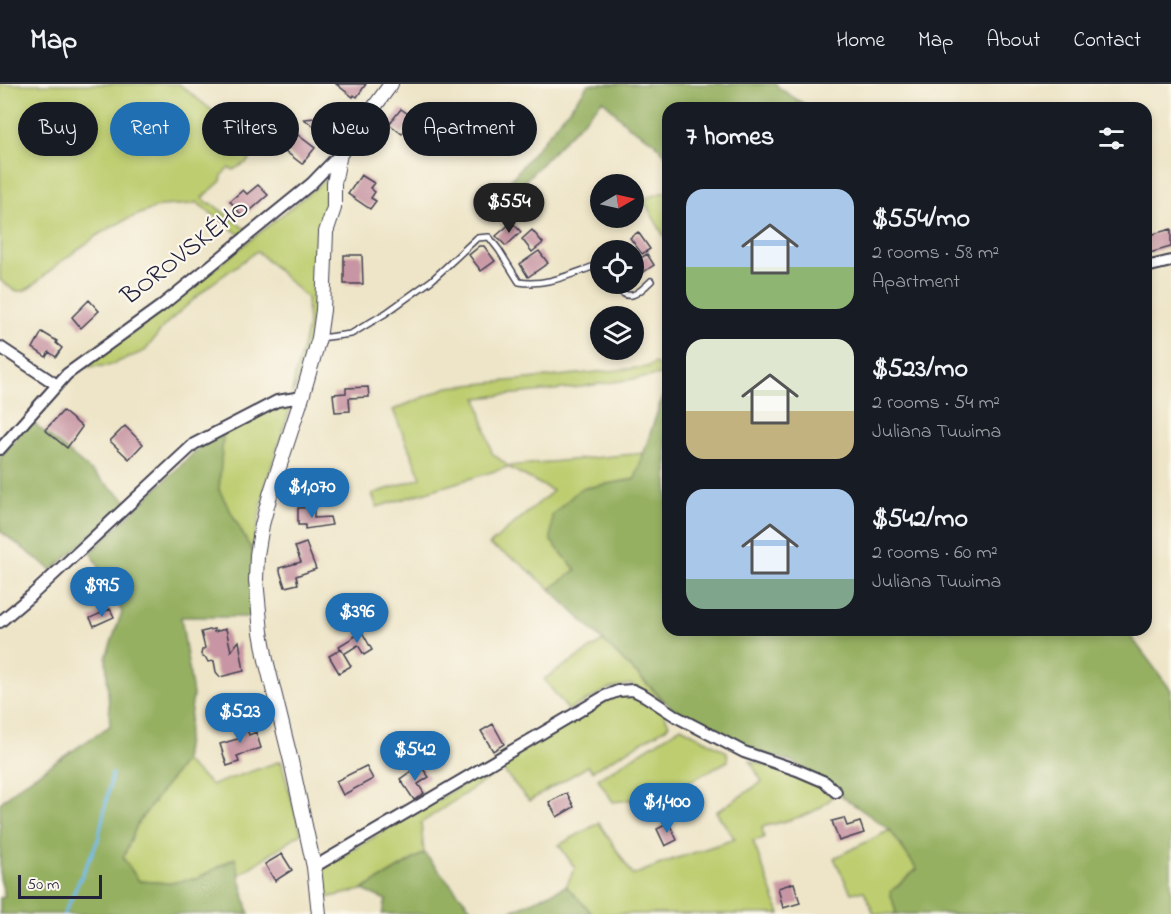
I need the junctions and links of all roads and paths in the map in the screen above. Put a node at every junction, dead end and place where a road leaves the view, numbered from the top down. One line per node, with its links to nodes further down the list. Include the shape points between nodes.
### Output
1 (391, 84): 2 (street, BOROVSKÉHO)
2 (378, 102)
3 (338, 156): 5 (street, BOROVSKÉHO)
4 (340, 156): 6 (street)
5 (319, 176): 6 (street); 14 (street, BOROVSKÉHO, via 161,306)
6 (334, 183): 12 (street, via 334,208 326,232)
7 (1171, 261): 8 (street)
8 (1152, 266)
9 (590, 268): 12 (lane, via 552,280 519,282 489,237 477,238 432,280 386,313 351,334)
10 (651, 281): 11 (lane)
11 (644, 288)
12 (319, 338): 15 (street)
13 (0, 346): 14 (street)
14 (57, 385): 16 (street, BOROVSKÉHO)
15 (302, 397): 17 (street, via 277,401 194,444); 19 (street, via 267,505 256,580 266,660)
16 (0, 449)
17 (0, 622)
18 (836, 792): 19 (street, via 825,782 744,752 633,690 618,691)
19 (314, 867): 20 (street)
20 (319, 914)

